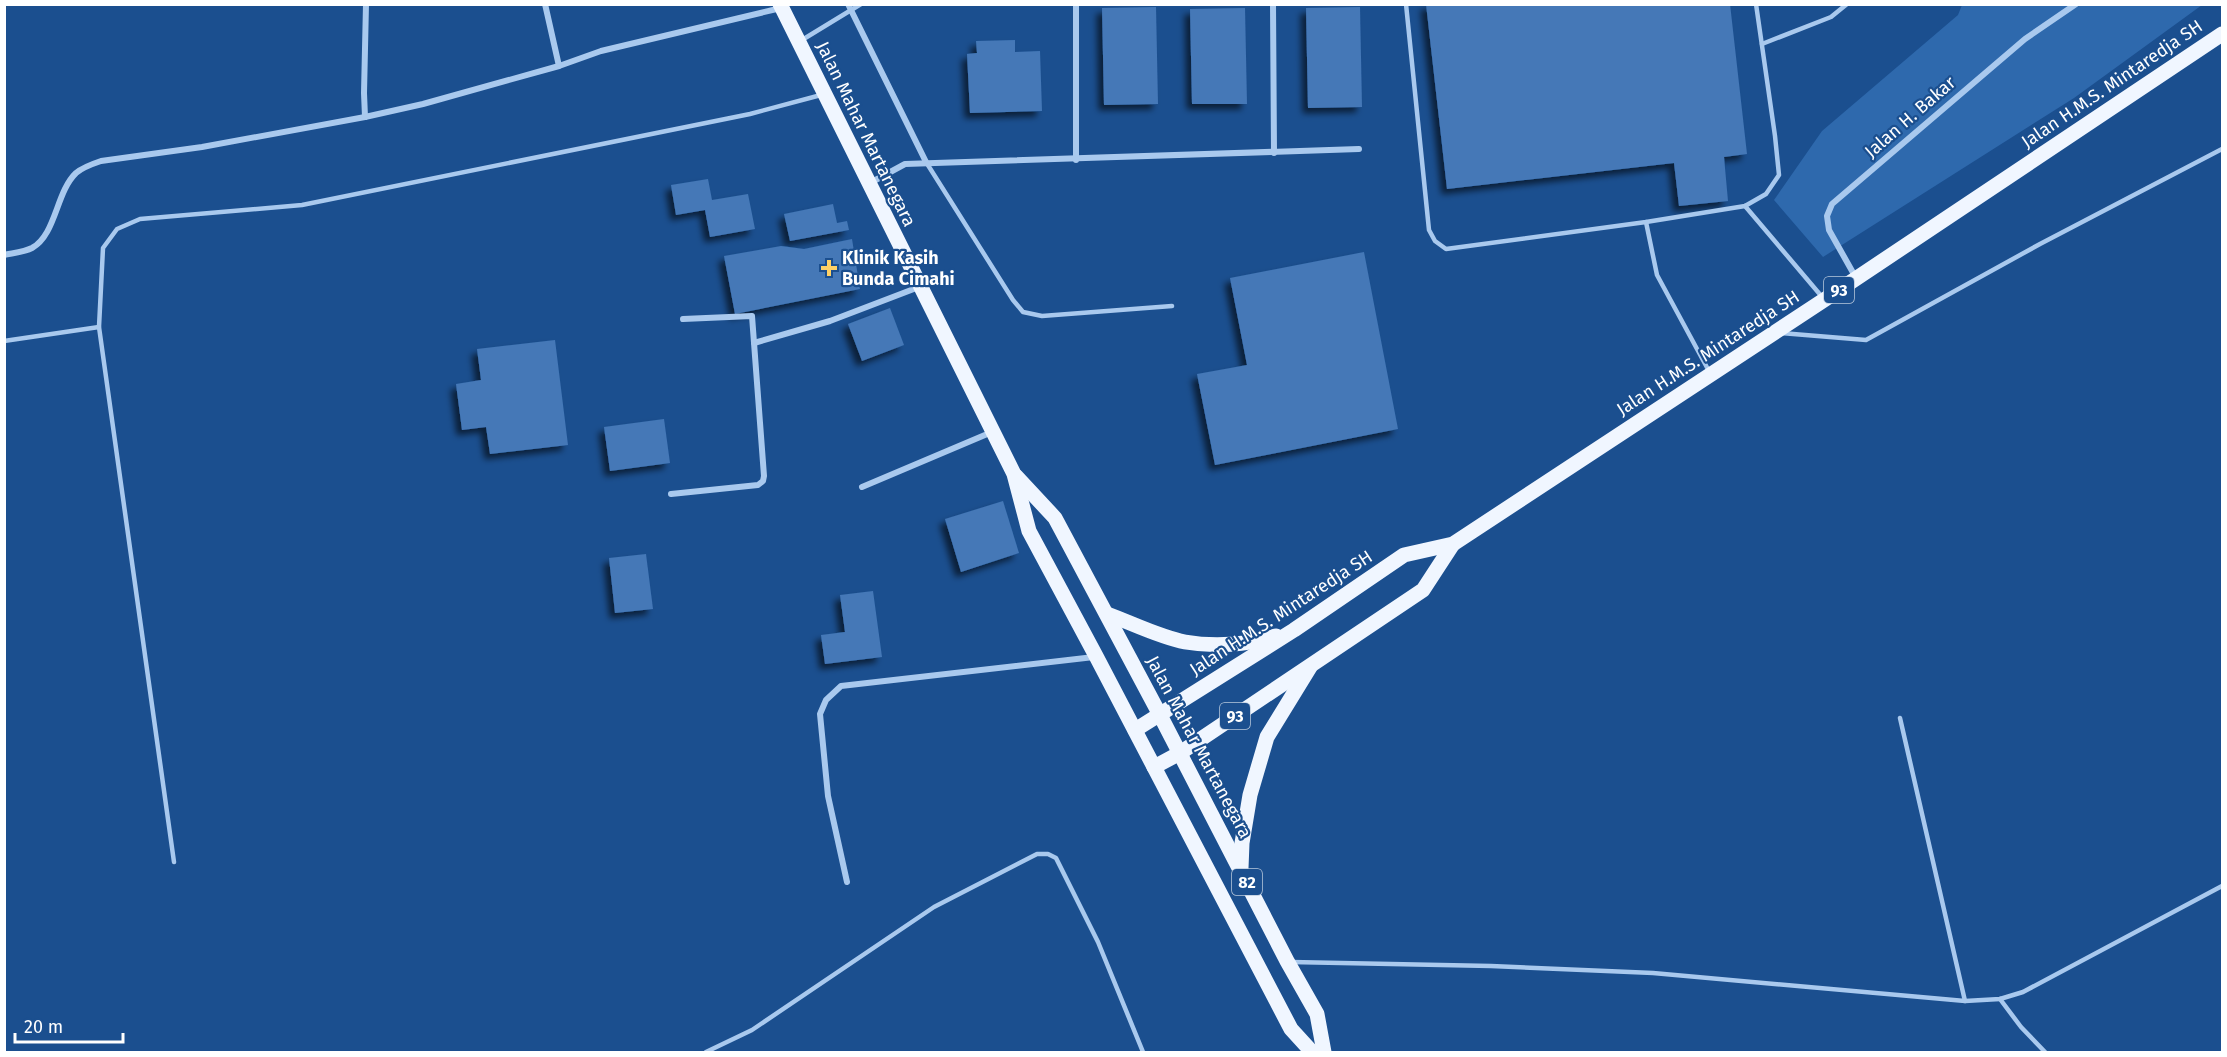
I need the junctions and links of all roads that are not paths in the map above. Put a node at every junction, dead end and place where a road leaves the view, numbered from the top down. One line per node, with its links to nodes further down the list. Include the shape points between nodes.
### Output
1 (366, 4): 17 (street)
2 (545, 4): 15 (street)
3 (861, 4): 11 (lane)
4 (1076, 4): 21 (street)
5 (1273, 4): 20 (street)
6 (1406, 4): 25 (lane, via 1429,230 1435,241 1446,249)
7 (1756, 4): 14 (lane)
8 (1848, 4): 14 (lane, via 1831,17)
9 (2076, 4): 27 (street, Jalan H. Bakar, via 2025,39 1832,204 1827,216 1828,230)
10 (781, 6): 13 (main road, Jalan Mahar Martanegara / 82); 15 (street, via 601,51)
11 (849, 8): 13 (lane); 22 (street)
12 (2223, 34): 27 (main road, Jalan H.M.S. Mintaredja SH / 93)
13 (798, 42): 16 (main road, Jalan Mahar Martanegara / 82)
14 (1762, 44): 24 (lane, via 1779,175 1766,194)
15 (559, 66): 17 (street)
16 (824, 94): 23 (main road, Jalan Mahar Martanegara / 82); 32 (lane, via 750,114 302,205 140,219 117,229 103,248)
17 (365, 117): 26 (street, via 87,166 67,186 41,241 31,249)
18 (1359, 149): 20 (street)
19 (2223, 149): 33 (lane, via 1866,340)
20 (1274, 153): 21 (street)
21 (1076, 160): 22 (street)
22 (926, 162): 23 (street, via 905,164); 30 (lane, via 1023,312 1042,316)
23 (869, 183): 28 (main road, Jalan Mahar Martanegara / 82)
24 (1745, 206): 25 (lane); 29 (lane)
25 (1646, 222): 36 (lane, via 1657,275)
26 (4, 255)
27 (1857, 279): 29 (main road, Jalan H.M.S. Mintaredja SH / 93)
28 (920, 286): 35 (street, via 831,321); 37 (main road, Jalan Mahar Martanegara / 82)
29 (1824, 300): 33 (main road, Jalan H.M.S. Mintaredja SH / 93)
30 (1172, 306)
31 (683, 319): 35 (street, via 752,316)
32 (99, 327): 34 (lane); 51 (lane)
33 (1775, 333): 36 (main road, Jalan H.M.S. Mintaredja SH / 93)
34 (4, 341)
35 (754, 343): 40 (street, via 763,481 758,485)
36 (1711, 375): 41 (main road, Jalan H.M.S. Mintaredja SH / 93)
37 (993, 432): 38 (main road, Jalan Mahar Martanegara / 82); 39 (street)
38 (1014, 474): 42 (main road, Jalan Mahar Martanegara / 82, via 1055,518); 44 (main road, Jalan Mahar Martanegara / 82, via 1029,531)
39 (862, 487)
40 (671, 494)
41 (1454, 544): 43 (main road, Jalan H.M.S. Mintaredja SH / 93, via 1404,555); 45 (main road, Jalan H.M.S. Mintaredja SH / 93, via 1423,590)
42 (1107, 614): 43 (main road, via 1184,642 1242,643); 46 (main road, Jalan Mahar Martanegara / 82)
43 (1294, 630): 46 (main road, Jalan H.M.S. Mintaredja SH / 93)
44 (1096, 656): 48 (main road, Jalan Mahar Martanegara / 82); 53 (street, via 841,686 832,693 820,714 828,796)
45 (1313, 662): 49 (main road, Jalan H.M.S. Mintaredja SH / 93); 52 (main road, via 1267,737 1246,816)
46 (1160, 715): 48 (main road, Jalan H.M.S. Mintaredja SH / 93); 49 (main road, Jalan Mahar Martanegara / 82)
47 (1900, 718): 57 (lane)
48 (1135, 730): 50 (main road, Jalan Mahar Martanegara / 82)
49 (1180, 753): 50 (main road, Jalan H.M.S. Mintaredja SH / 93); 52 (main road, Jalan Mahar Martanegara / 82)
50 (1154, 767): 60 (main road, Jalan Mahar Martanegara / 82, via 1291,1029)
51 (174, 862)
52 (1241, 870): 55 (main road, Jalan Mahar Martanegara / 82)
53 (847, 882)
54 (2223, 885): 56 (lane, via 2023,992)
55 (1287, 962): 57 (lane, via 1653,973); 61 (main road, Jalan Mahar Martanegara / 82, via 1317,1014)
56 (2000, 999): 57 (lane); 62 (lane)
57 (1965, 1001)
58 (706, 1053): 59 (lane, via 752,1030 934,907 1037,854 1048,854 1056,858 1098,942)
59 (1143, 1053)
60 (1312, 1053)
61 (1324, 1053)
62 (2045, 1053)

